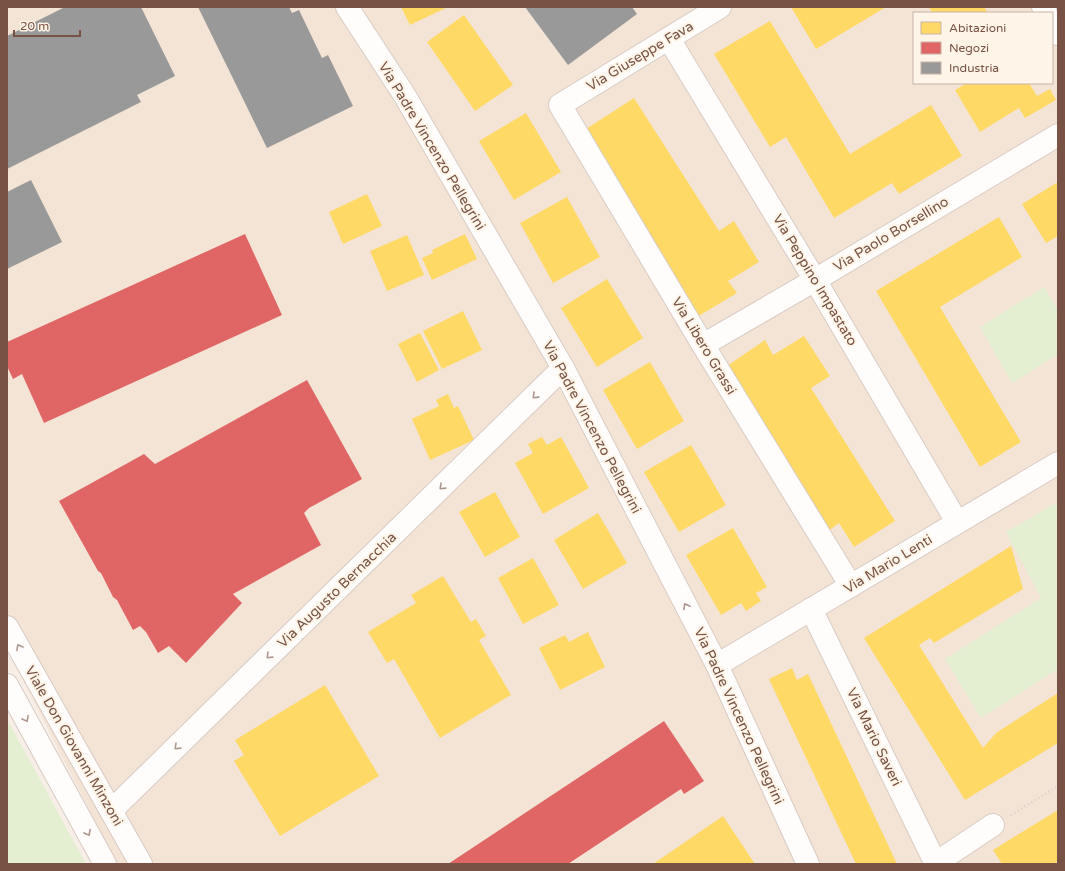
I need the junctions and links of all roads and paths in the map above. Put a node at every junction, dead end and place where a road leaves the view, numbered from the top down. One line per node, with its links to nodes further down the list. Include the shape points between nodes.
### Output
1 (347, 7): 8 (street, Via Padre Vincenzo Pellegrini, via 405,96)
2 (720, 7): 3 (street, Via Giuseppe Fava)
3 (669, 39): 4 (street, Via Giuseppe Fava); 6 (street, Via Peppino Impastato)
4 (560, 105): 7 (street, Via Libero Grassi)
5 (1058, 135): 6 (street, Via Paolo Borsellino)
6 (815, 280): 7 (street, Via Paolo Borsellino); 10 (street, Via Peppino Impastato)
7 (703, 345): 11 (street, Via Libero Grassi)
8 (563, 368): 14 (street, Via Padre Vincenzo Pellegrini, one-way to 8); 17 (street, Via Augusto Bernacchia, one-way to 17)
9 (1058, 462): 10 (street, Via Mario Lenti)
10 (957, 522): 11 (street, Via Mario Lenti)
11 (851, 586): 12 (street, Via Mario Lenti)
12 (811, 609): 14 (street, Via Mario Lenti); 22 (street, Via Mario Saveri)
13 (7, 627): 17 (street, Viale Don Giovanni Minzoni, one-way to 13)
14 (717, 665): 21 (street, Via Padre Vincenzo Pellegrini)
15 (7, 685): 19 (street, Viale Don Giovanni Minzoni, one-way to 19)
16 (1058, 786): 18 (path)
17 (111, 811): 20 (street, Viale Don Giovanni Minzoni)
18 (993, 826): 22 (street)
19 (105, 864)
20 (141, 864)
21 (808, 864)
22 (936, 864)

